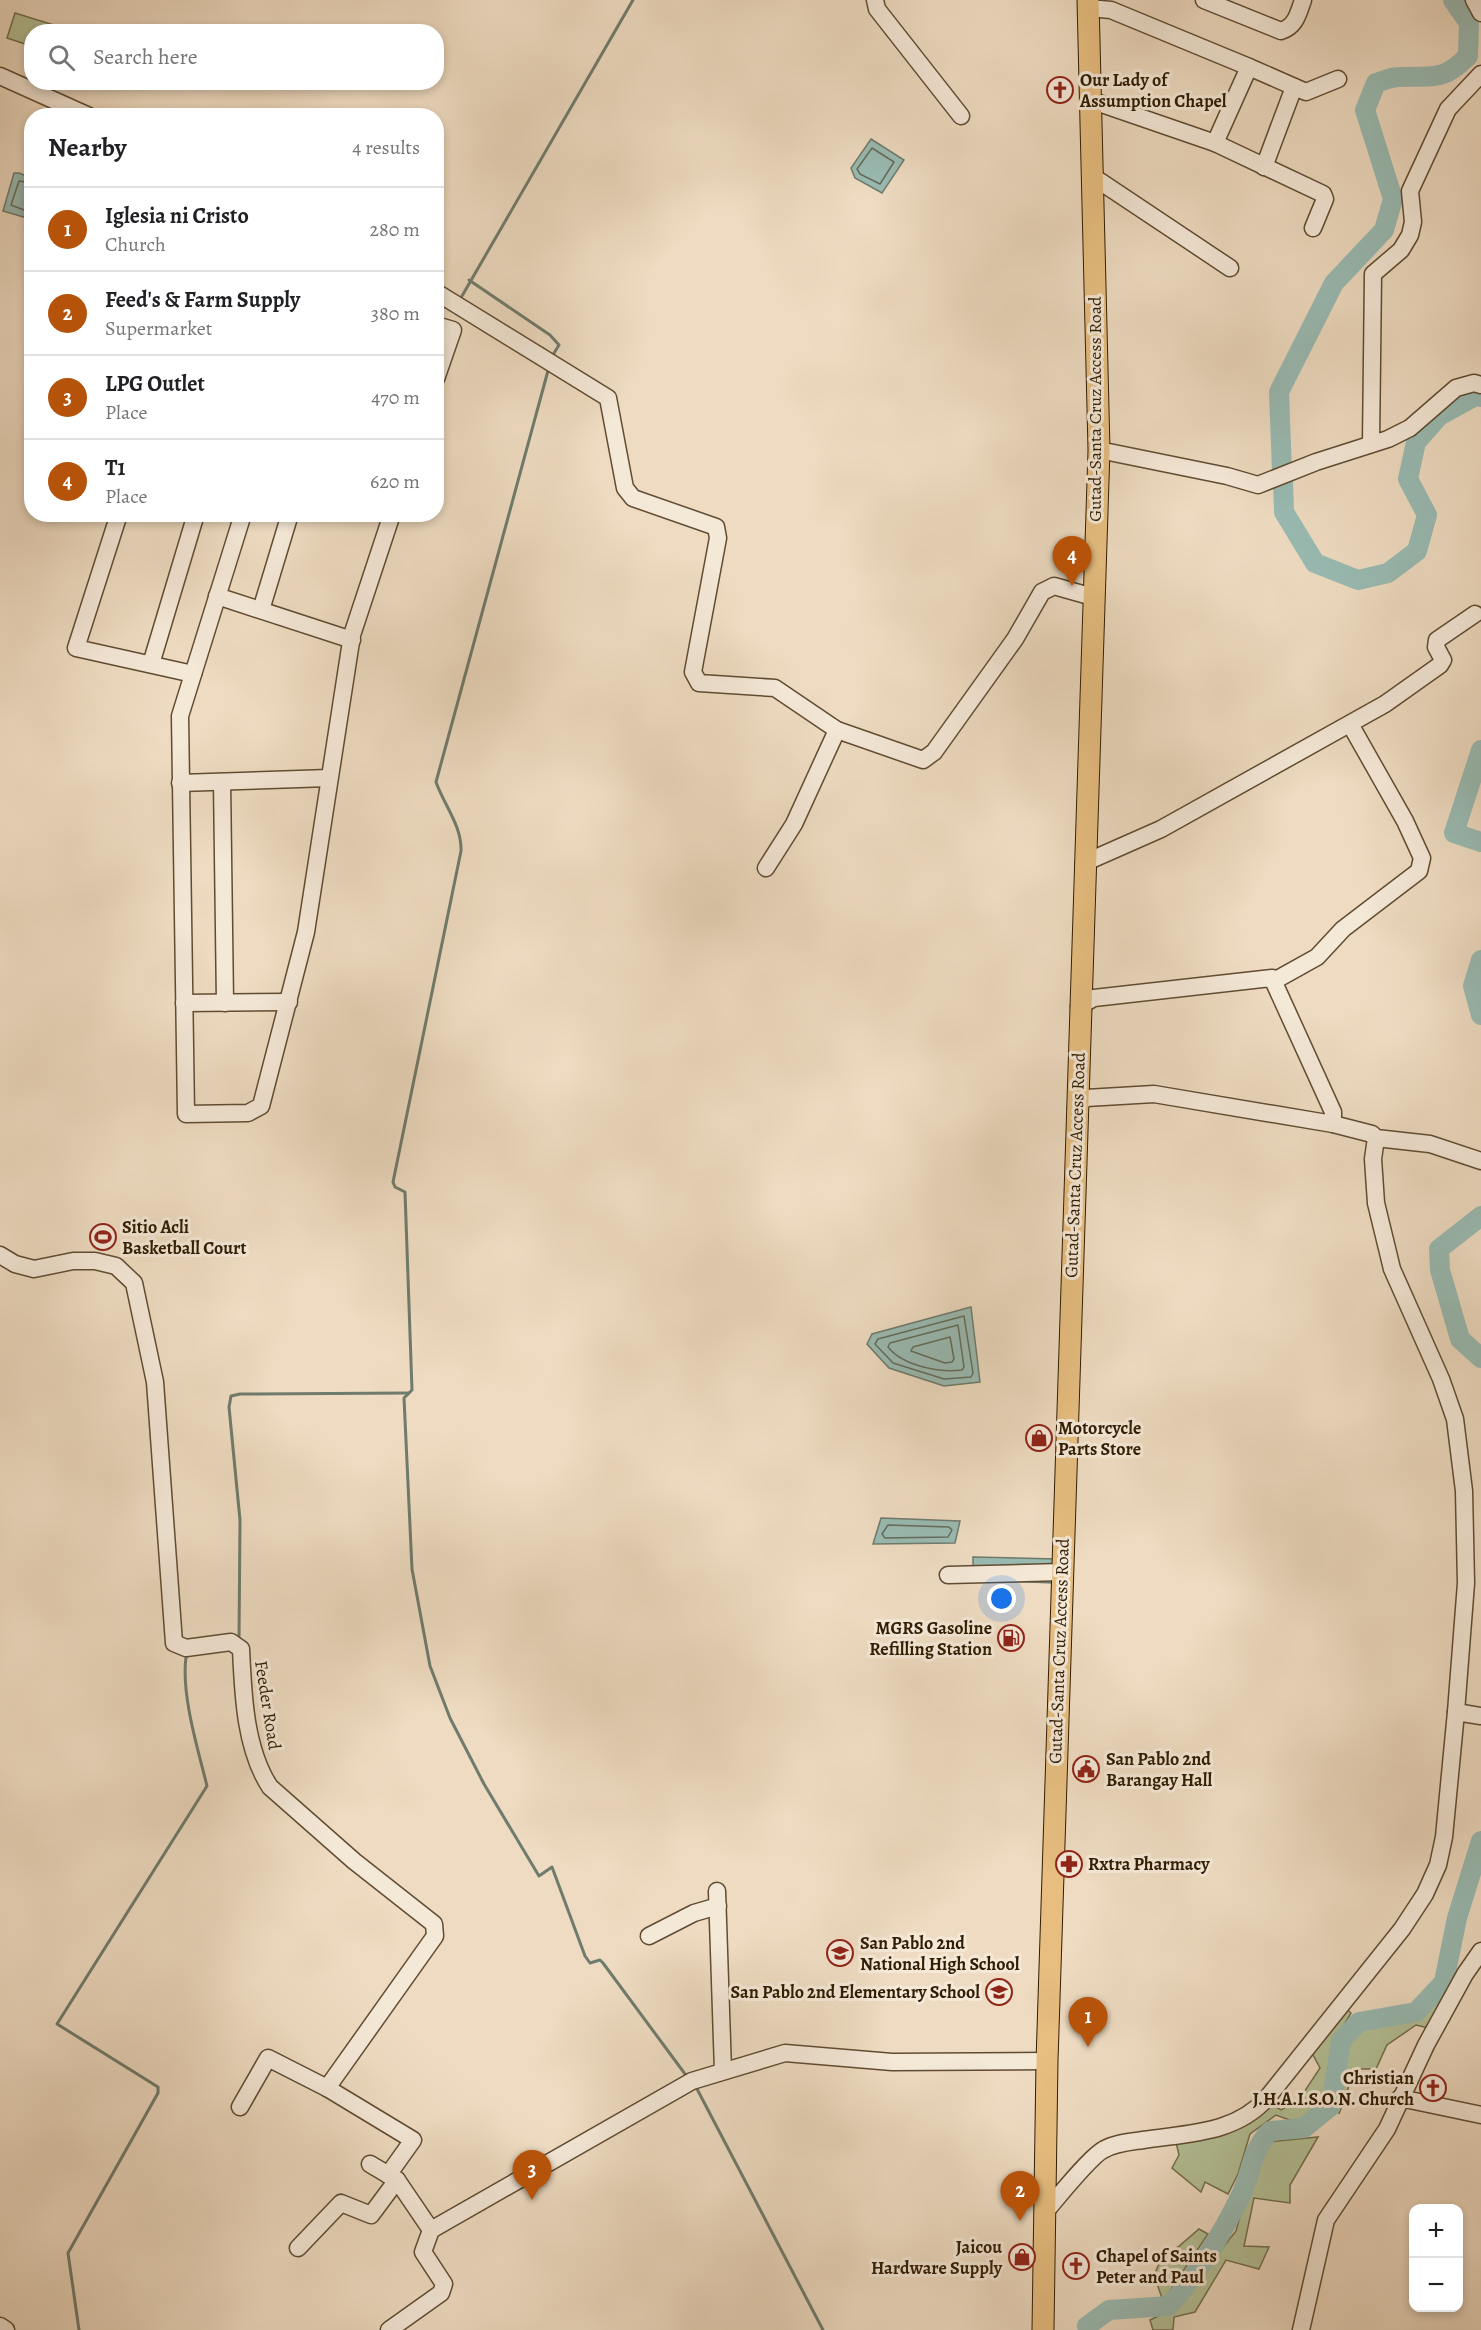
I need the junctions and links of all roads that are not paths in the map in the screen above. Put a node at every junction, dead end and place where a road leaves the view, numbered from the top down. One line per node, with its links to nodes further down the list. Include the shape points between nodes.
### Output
1 (875, 0): 16 (street, via 877,9)
2 (1204, 0): 3 (street, via 1281,31 1296,21)
3 (1303, 0)
4 (1474, 0): 6 (street)
5 (1088, 4): 7 (street); 14 (main road, Gutad-Santa Cruz Access Road)
6 (1481, 13)
7 (1249, 67): 12 (street); 17 (street)
8 (1481, 74): 26 (street, via 1448,109 1410,191 1410,235 1401,250 1373,274)
9 (0, 76): 11 (street)
10 (1338, 79): 12 (street, via 1306,92)
11 (24, 87)
12 (1294, 87): 18 (street)
13 (31, 90): 15 (street)
14 (1090, 100): 17 (street); 19 (main road, Gutad-Santa Cruz Access Road)
15 (71, 108)
16 (962, 116)
17 (1215, 143): 18 (street)
18 (1264, 167): 20 (street, via 1323,194 1325,200)
19 (1092, 177): 21 (street); 27 (main road, Gutad-Santa Cruz Access Road)
20 (1313, 228)
21 (1230, 268)
22 (444, 297): 41 (street, via 560,366 610,401 625,488 637,501 711,524 719,532 693,672 696,680 704,685 775,688)
23 (444, 327): 24 (street, via 453,330)
24 (444, 356)
25 (1481, 384): 26 (street, via 1456,388 1410,428)
26 (1371, 444): 27 (street, via 1258,485)
27 (1099, 450): 34 (main road, Gutad-Santa Cruz Access Road)
28 (116, 522): 38 (street, via 76,648)
29 (194, 522): 38 (street)
30 (241, 522): 33 (street)
31 (288, 522): 35 (street)
32 (389, 522): 37 (street)
33 (218, 596): 35 (street); 39 (street)
34 (1093, 597): 41 (street, via 1054,586 1042,592 1015,639 934,752 923,760); 45 (main road, Gutad-Santa Cruz Access Road)
35 (261, 610): 37 (street)
36 (1475, 614): 40 (street, via 1437,640 1443,660 1440,665)
37 (352, 640): 42 (street)
38 (151, 664): 39 (street)
39 (193, 674): 44 (street, via 180,716)
40 (1350, 724): 45 (street, via 1161,829); 47 (street, via 1405,821 1422,858 1419,872 1343,929 1317,957)
41 (837, 730): 46 (street, via 794,824)
42 (329, 778): 43 (street); 48 (street, via 306,932)
43 (222, 782): 44 (street); 50 (street)
44 (180, 783): 49 (street)
45 (1084, 863): 51 (main road, Gutad-Santa Cruz Access Road)
46 (766, 868)
47 (1274, 981): 51 (street, via 1272,978 1094,998); 53 (street, via 1333,1112)
48 (289, 1002): 49 (street, via 261,1106 248,1113 186,1114); 50 (street)
49 (184, 1003): 50 (street)
50 (225, 1003)
51 (1079, 1006): 52 (main road, Gutad-Santa Cruz Access Road)
52 (1076, 1107): 53 (street, via 1086,1098 1154,1094); 57 (main road, Gutad-Santa Cruz Access Road)
53 (1334, 1124): 54 (street)
54 (1376, 1138): 55 (street, via 1430,1144); 59 (street, via 1376,1203 1392,1269 1455,1419 1464,1491 1466,1583)
55 (1481, 1161)
56 (0, 1255): 65 (street, Feeder Road, via 34,1269 95,1261 116,1266 134,1283 155,1382 174,1643 186,1648 231,1642 241,1649 243,1692 255,1753 270,1787 434,1924 435,1936)
57 (1062, 1572): 58 (street); 63 (main road, Gutad-Santa Cruz Access Road)
58 (948, 1575)
59 (1456, 1712): 60 (street); 71 (street, via 1444,1837 1438,1865 1425,1894 1402,1929 1278,2084 1255,2111 1239,2121 1215,2130 1123,2143 1102,2150)
60 (1481, 1716)
61 (649, 1936): 64 (street, via 718,1899)
62 (1481, 1952): 66 (street, via 1465,1974)
63 (1047, 2061): 64 (street, via 892,2062 785,2053); 71 (main road, Gutad-Santa Cruz Access Road)
64 (723, 2071): 72 (street, via 692,2081)
65 (327, 2088): 67 (street, via 268,2058); 70 (street, via 413,2140)
66 (1400, 2098): 68 (street); 78 (street, via 1387,2128 1326,2220)
67 (240, 2107)
68 (1481, 2115)
69 (370, 2164): 70 (street)
70 (393, 2178): 72 (street); 73 (street, via 371,2215 341,2203)
71 (1046, 2211): 77 (main road, Gutad-Santa Cruz Access Road)
72 (431, 2230): 76 (street, via 423,2252 444,2284 441,2293)
73 (298, 2248)
74 (0, 2326): 75 (street)
75 (6, 2330)
76 (389, 2330)
77 (1043, 2330)
78 (1301, 2330)

